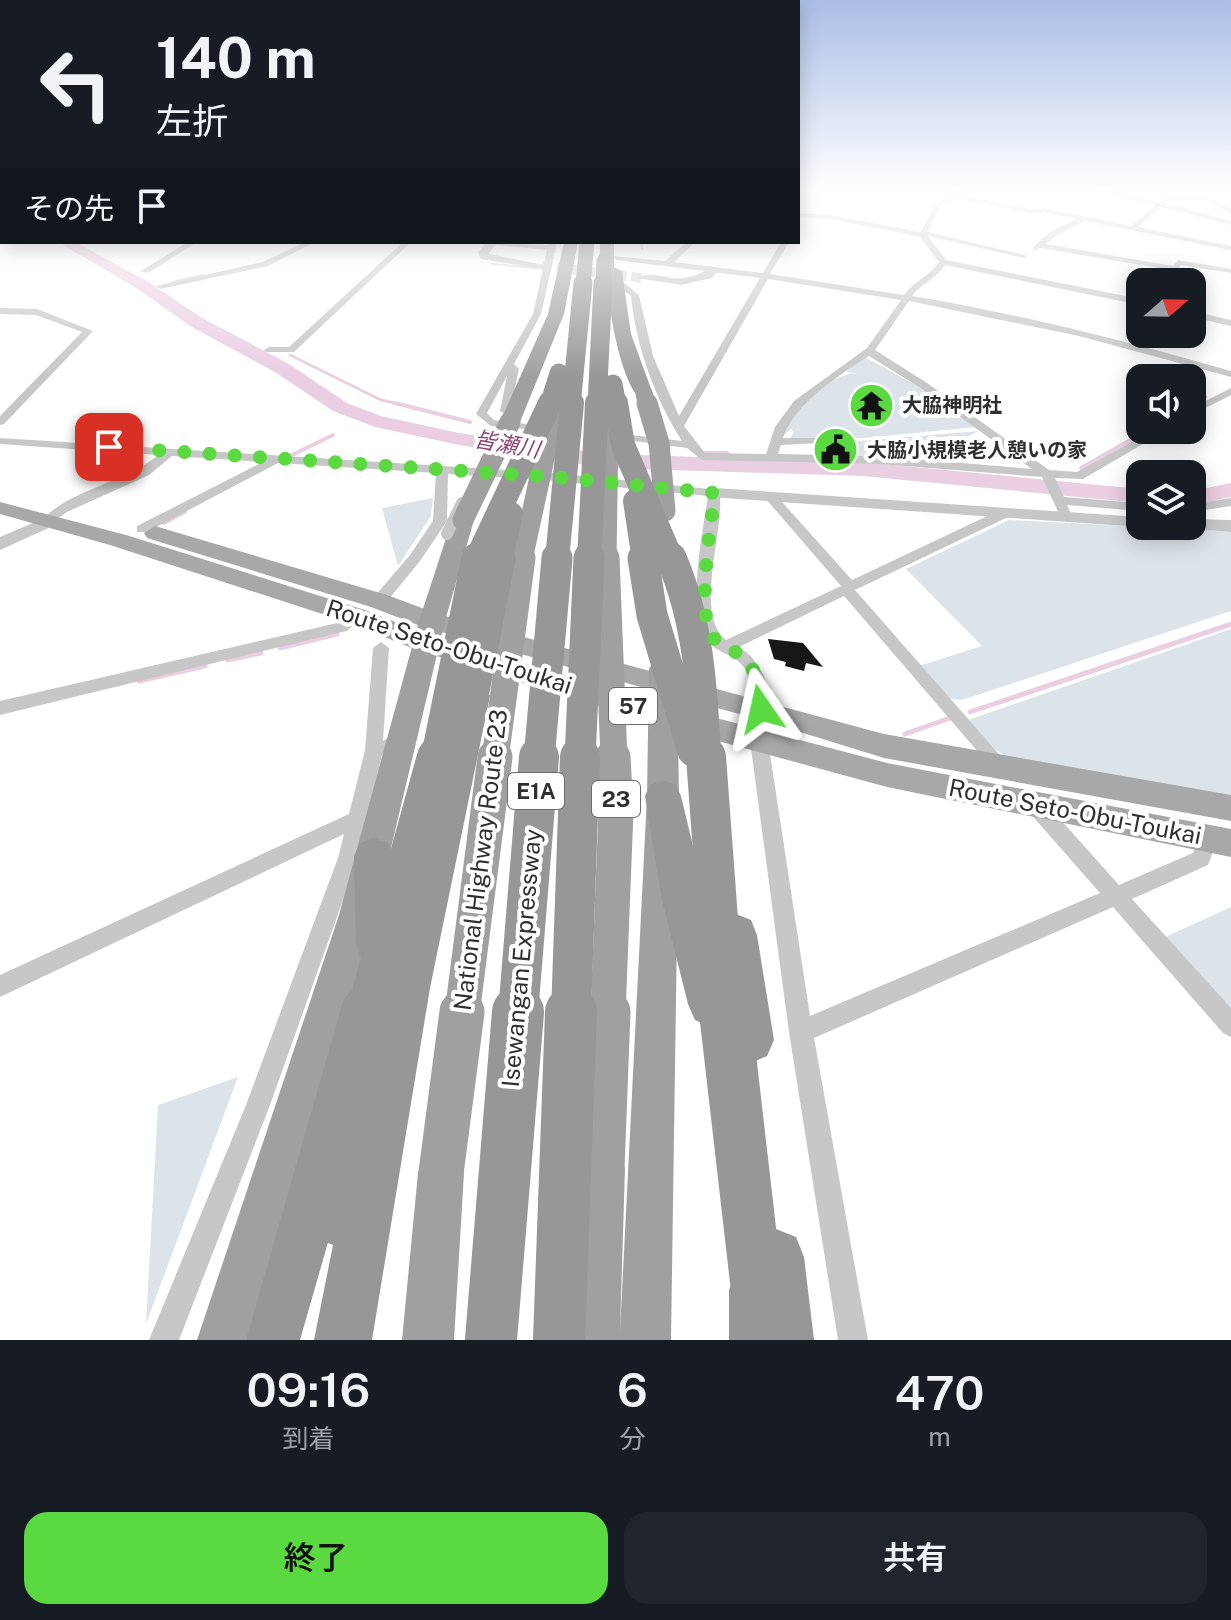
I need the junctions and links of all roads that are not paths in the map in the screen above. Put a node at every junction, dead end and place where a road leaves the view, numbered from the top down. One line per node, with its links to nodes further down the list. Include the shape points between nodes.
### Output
1 (176, 253): 26 (street)
2 (289, 253): 33 (street, via 265,264)
3 (396, 253): 41 (street, via 291,350)
4 (484, 253): 22 (street, via 485,257)
5 (569, 253): 37 (highway)
6 (582, 253): 32 (street)
7 (589, 253): 43 (highway, Isewangan Expressway / E1A, bridge)
8 (589, 253): 58 (highway, National Highway Route 23, bridge)
9 (591, 253): 39 (highway, Isewangan Expressway / E1A, bridge)
10 (591, 253): 55 (highway, 23)
11 (595, 253): 31 (highway, 23)
12 (623, 253): 21 (street)
13 (679, 253): 21 (street)
14 (779, 253): 29 (street)
15 (936, 253): 20 (street)
16 (1008, 253): 19 (street)
17 (1030, 253): 19 (street)
18 (1080, 253): 23 (street)
19 (1024, 256): 28 (street)
20 (943, 262): 28 (street); 34 (street)
21 (668, 263): 25 (street)
22 (542, 266)
23 (1170, 268)
24 (1176, 268): 27 (street, via 1178,262)
25 (712, 270): 29 (street); 30 (street, via 708,276 681,282)
26 (145, 271)
27 (1231, 271)
28 (1010, 275): 35 (street)
29 (766, 277): 34 (street); 52 (street)
30 (643, 278)
31 (615, 280): 52 (street, via 635,295 642,331); 89 (highway, 23, bridge, via 628,358 659,443 665,511)
32 (546, 285): 37 (highway); 44 (street, via 537,314)
33 (160, 286)
34 (908, 296): 42 (street); 45 (street, via 1132,344)
35 (1126, 299)
36 (0, 311): 51 (street, via 37,312 88,331)
37 (558, 313): 50 (highway, via 549,341)
38 (1206, 317): 40 (street)
39 (602, 318): 113 (highway, Isewangan Expressway / E1A, bridge, via 581,719); 116 (highway, bridge, via 623,445 676,569 700,664 717,941 757,1290)
40 (1231, 323)
41 (269, 350)
42 (870, 350): 56 (street, via 798,403); 64 (street)
43 (575, 353): 108 (highway, bridge, via 559,371 543,425 486,530 475,562 431,786); 112 (highway, Isewangan Expressway / E1A, bridge)
44 (509, 365): 50 (street, via 514,369); 59 (street, via 483,406 481,414 491,423)
45 (1230, 372)
46 (1231, 391): 47 (street)
47 (1216, 399): 48 (street); 49 (street)
48 (1206, 404)
49 (1231, 405)
50 (508, 417): 79 (highway, bridge)
51 (0, 422)
52 (679, 425): 59 (street)
53 (0, 441): 60 (street)
54 (817, 441): 56 (street)
55 (608, 442): 114 (highway, 23, bridge, via 606,595 616,811); 117 (highway, bridge, via 637,504 652,615 725,861 759,1104)
56 (777, 442): 61 (street)
57 (1136, 444): 64 (street, via 1079,476)
58 (547, 445): 110 (highway, bridge, via 517,491 492,591 408,988); 111 (highway, National Highway Route 23, bridge, via 516,596 441,1173)
59 (688, 445): 61 (street, via 702,456)
60 (170, 451): 62 (street); 74 (street, via 145,472)
61 (771, 458): 64 (street, via 880,460)
62 (274, 460): 63 (street); 80 (street)
63 (442, 470): 66 (street); 82 (street, via 440,521)
64 (1047, 474): 68 (street)
65 (0, 492): 74 (main road, Route Seto-Obu-Toukai / 57)
66 (715, 493): 67 (street); 88 (street, via 705,592 710,633)
67 (770, 496): 73 (street); 83 (street)
68 (1059, 500): 70 (street); 75 (street)
69 (1231, 502): 71 (street)
70 (1126, 506)
71 (1206, 506)
72 (0, 508): 74 (main road, Route Seto-Obu-Toukai / 57)
73 (1003, 514): 75 (street); 83 (street)
74 (55, 516): 80 (main road, Route Seto-Obu-Toukai / 57); 81 (street); 85 (main road, Route Seto-Obu-Toukai / 57)
75 (1067, 518): 76 (street)
76 (1126, 521)
77 (1206, 525): 78 (street)
78 (1231, 526)
79 (455, 527): 82 (street); 86 (highway)
80 (142, 529): 84 (main road, Route Seto-Obu-Toukai / 57)
81 (0, 544)
82 (415, 558): 84 (street)
83 (848, 588): 88 (street); 96 (street)
84 (379, 601): 86 (main road, Route Seto-Obu-Toukai / 57)
85 (356, 616): 86 (main road, Route Seto-Obu-Toukai / 57); 90 (street, via 342,627)
86 (429, 633): 89 (main road, Route Seto-Obu-Toukai / 57); 92 (main road, Route Seto-Obu-Toukai / 57); 93 (highway)
87 (381, 648): 95 (street)
88 (724, 648): 91 (street, via 744,657 754,671)
89 (663, 683): 91 (main road, Route Seto-Obu-Toukai / 57); 92 (highway, 23)
90 (0, 708)
91 (761, 709): 96 (main road, Route Seto-Obu-Toukai / 57, via 884,746)
92 (663, 715): 94 (main road, Route Seto-Obu-Toukai / 57); 97 (highway, 23)
93 (403, 735): 95 (street); 100 (highway)
94 (759, 741): 98 (main road, Route Seto-Obu-Toukai / 57, via 887,775); 105 (street)
95 (374, 750): 100 (street)
96 (1004, 770): 99 (main road, Route Seto-Obu-Toukai / 57)
97 (663, 796): 115 (highway, 23); 117 (highway)
98 (1034, 803): 101 (main road, Route Seto-Obu-Toukai / 57); 102 (street)
99 (1231, 808)
100 (366, 837): 103 (street); 106 (street); 107 (highway); 109 (highway, via 379,989)
101 (1220, 841): 102 (street, via 1201,859)
102 (1116, 896): 104 (street); 105 (street)
103 (0, 986)
104 (1231, 1025)
105 (801, 1032): 118 (street)
106 (164, 1340)
107 (223, 1340)
108 (273, 1340)
109 (327, 1340)
110 (343, 1340)
111 (428, 1340)
112 (491, 1340)
113 (559, 1340)
114 (594, 1340)
115 (645, 1340)
116 (758, 1340)
117 (783, 1340)
118 (853, 1340)

